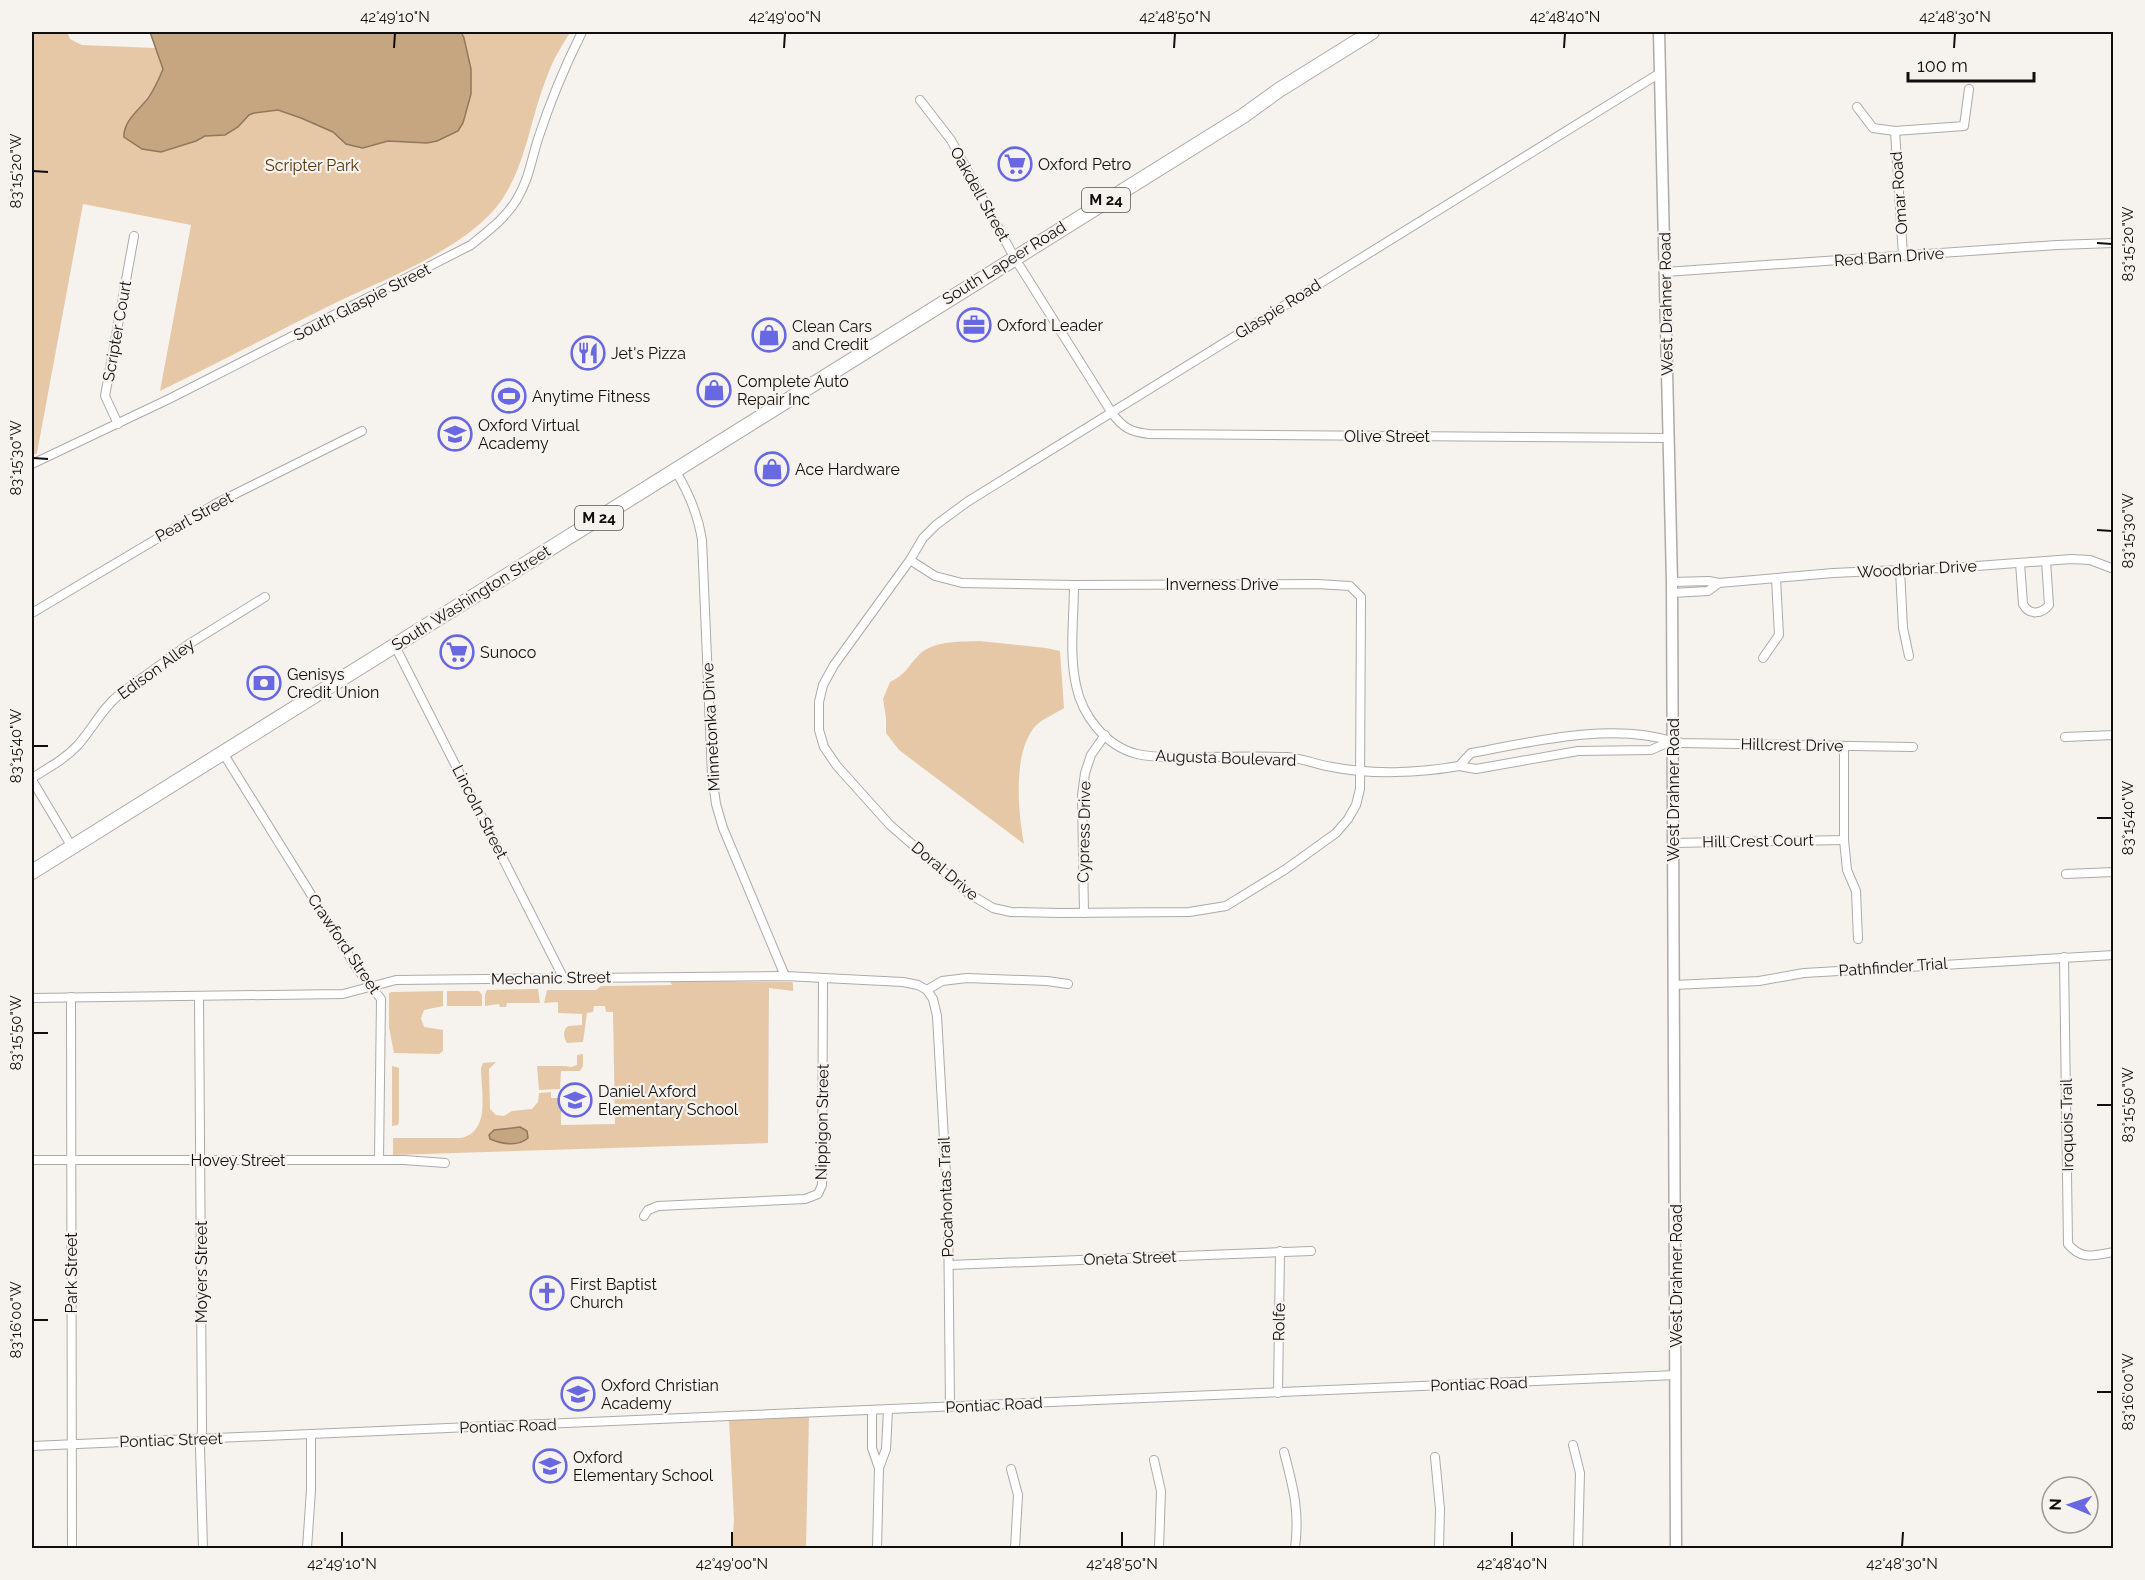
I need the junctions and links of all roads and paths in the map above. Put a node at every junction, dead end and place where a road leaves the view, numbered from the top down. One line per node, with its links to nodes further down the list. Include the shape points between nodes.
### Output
1 (582, 32): 15 (street, South Glaspie Street, via 554,93 530,173 516,201 488,231 441,262)
2 (1372, 32): 12 (main road, South Lapeer Road / M 24)
3 (1659, 32): 4 (street, West Drahner Road)
4 (1660, 73): 13 (street, West Drahner Road); 14 (street, Glaspie Road)
5 (1969, 89): 8 (street, via 1964,126)
6 (920, 100): 12 (street, Oakdell Street, via 951,140)
7 (1857, 107): 8 (street, via 1873,128)
8 (1895, 131): 11 (street, Omar Road)
9 (134, 236): 15 (street, Scripter Court, via 105,396)
10 (2114, 243): 11 (street, Red Barn Drive)
11 (1903, 255): 13 (street, Red Barn Drive)
12 (1014, 257): 14 (street, Oakdell Street); 19 (main road, South Lapeer Road / M 24)
13 (1665, 272): 17 (street, West Drahner Road)
14 (1112, 413): 17 (street, Olive Street, via 1125,428 1149,435); 20 (street, Glaspie Road, via 959,507 923,538)
15 (118, 424): 18 (street, South Glaspie Street)
16 (362, 431): 29 (street, Pearl Street, via 217,503)
17 (1669, 438): 27 (street, West Drahner Road)
18 (32, 464)
19 (671, 473): 30 (main road, South Washington Street / M 24); 55 (street, Minnetonka Drive, via 685,485 702,540 716,804)
20 (910, 560): 26 (street, Inverness Drive, via 935,576 962,583); 51 (street, Doral Drive, via 823,685 818,718 824,747 890,825 968,893 993,908 1011,912)
21 (2046, 561): 22 (street, Woodbriar Drive); 22 (street, via 2049,605 2039,613 2025,609 2023,604); 23 (street, Woodbriar Drive, via 2090,560)
22 (2020, 563): 24 (street, Woodbriar Drive)
23 (2114, 568)
24 (1900, 570): 25 (street, Woodbriar Drive); 31 (street, via 1903,628)
25 (1776, 578): 27 (street, Woodbriar Drive, via 1709,581); 32 (street, via 1779,635)
26 (1074, 585): 34 (street, via 1076,686 1093,724); 43 (street, Inverness Drive, via 1350,586 1360,597)
27 (1672, 588): 37 (street, West Drahner Road)
28 (265, 597): 44 (street, Edison Alley, via 120,693 77,746)
29 (32, 613)
30 (395, 646): 41 (main road, South Washington Street / M 24); 56 (street, Lincoln Street)
31 (1909, 656)
32 (1763, 658)
33 (1588, 734): 37 (street, Augusta Boulevard, via 1651,734); 40 (street); 42 (street, Augusta Boulevard, via 1471,753)
34 (1105, 735): 43 (street, Augusta Boulevard, via 1136,753 1161,757 1290,757); 51 (street, Cypress Drive, via 1091,755 1084,785)
35 (2114, 735): 36 (street)
36 (2065, 737)
37 (1672, 741): 38 (street, Hillcrest Drive); 40 (street, Augusta Boulevard, via 1651,750); 46 (street, West Drahner Road)
38 (1844, 746): 39 (street, Hillcrest Drive); 45 (street)
39 (1912, 747)
40 (1588, 751): 42 (street, Augusta Boulevard, via 1476,769)
41 (223, 753): 47 (main road, South Washington Street / M 24); 60 (street, Crawford Street)
42 (1459, 766): 43 (street, Augusta Boulevard)
43 (1361, 771): 51 (street, Doral Drive, via 1356,805 1336,833 1226,906 1189,912)
44 (32, 779): 47 (street)
45 (1844, 840): 46 (street, Hill Crest Court); 52 (street, via 1856,891)
46 (1673, 843): 59 (street, West Drahner Road)
47 (72, 847): 48 (main road, South Washington Street / M 24)
48 (32, 872)
49 (2114, 872): 50 (street)
50 (2066, 874)
51 (1083, 913)
52 (1858, 939)
53 (2114, 955): 54 (street, Pathfinder Trial)
54 (2064, 957): 59 (street, Pathfinder Trial); 73 (street, Iroquois Trail, via 2068,1244 2085,1256)
55 (785, 976): 56 (street, Mechanic Street); 57 (street, Mechanic Street)
56 (563, 977): 60 (street, Mechanic Street, via 396,980)
57 (823, 979): 61 (street, Mechanic Street, via 903,982); 70 (street, Nippigon Street, via 822,1185 818,1194 806,1199 657,1206)
58 (1068, 984): 61 (street, via 958,978 939,982)
59 (1674, 985): 75 (street, West Drahner Road)
60 (370, 986): 62 (street, Mechanic Street, via 344,994); 68 (street, Crawford Street, via 381,999)
61 (927, 990): 74 (street, Pocahontas Trail, via 937,1016)
62 (199, 996): 64 (street, Mechanic Street); 67 (street, Moyers Street)
63 (32, 998): 64 (street, Mechanic Street)
64 (71, 998): 66 (street, Park Street)
65 (32, 1160): 66 (street, Hovey Street)
66 (70, 1160): 67 (street, Hovey Street); 82 (street, Park Street)
67 (200, 1160): 68 (street, Hovey Street); 81 (street, Moyers Street)
68 (379, 1160): 69 (street, Hovey Street)
69 (445, 1163)
70 (644, 1216)
71 (1280, 1251): 72 (street, Oneta Street); 74 (street, Oneta Street); 76 (street, Rolfe)
72 (1311, 1251)
73 (2114, 1252)
74 (949, 1265): 77 (street, Pocahontas Trail)
75 (1676, 1375): 76 (street, Pontiac Road); 99 (street, West Drahner Road)
76 (1278, 1393): 77 (street, Pontiac Road)
77 (950, 1407): 78 (street, Pontiac Road)
78 (888, 1410): 79 (street, Pontiac Road); 88 (street, via 886,1449)
79 (872, 1411): 80 (street, Pontiac Road); 88 (street, via 872,1448)
80 (311, 1434): 81 (street, Pontiac Street); 92 (street)
81 (201, 1439): 82 (street, Pontiac Street); 91 (street, Moyers Street)
82 (71, 1445): 84 (street, Pontiac Street); 90 (street, Park Street)
83 (1573, 1445): 98 (street, via 1580,1473)
84 (32, 1446)
85 (1284, 1452): 96 (street, via 1298,1510)
86 (1434, 1457): 97 (street, via 1440,1509)
87 (1154, 1460): 95 (street, via 1161,1491)
88 (879, 1468): 93 (street)
89 (1011, 1469): 94 (street, via 1018,1495)
90 (72, 1548)
91 (203, 1548)
92 (307, 1548)
93 (878, 1548)
94 (1015, 1548)
95 (1159, 1548)
96 (1295, 1548)
97 (1439, 1548)
98 (1578, 1548)
99 (1676, 1548)

